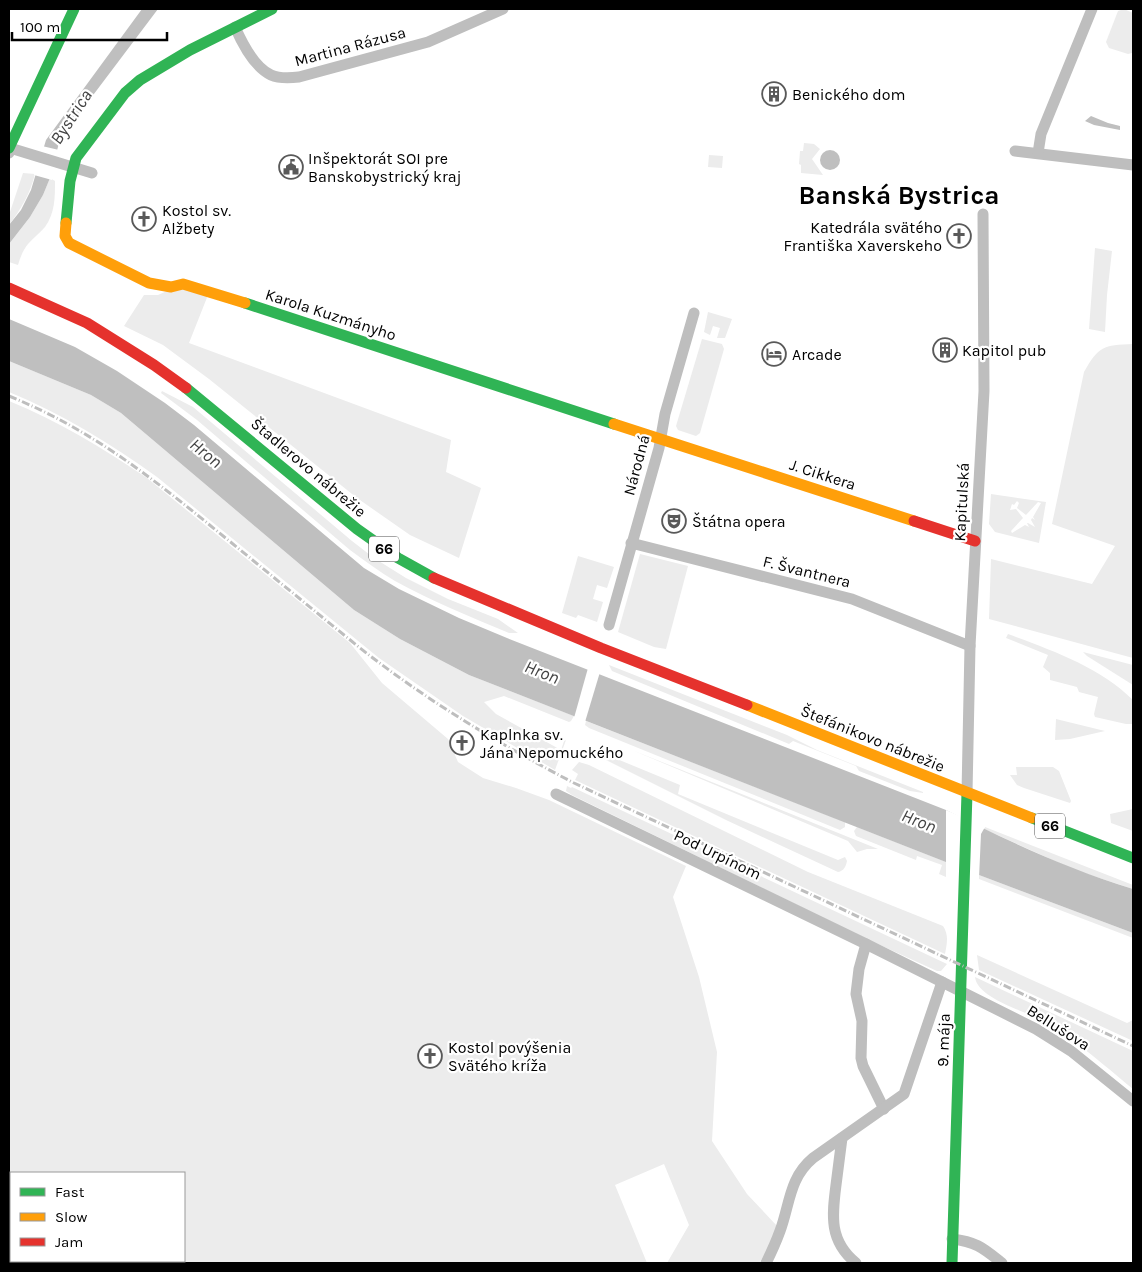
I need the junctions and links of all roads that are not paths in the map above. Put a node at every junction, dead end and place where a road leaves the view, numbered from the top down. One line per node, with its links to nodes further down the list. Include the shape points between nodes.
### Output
1 (74, 9): 6 (main road)
2 (272, 9): 5 (main road)
3 (502, 9): 5 (street, Martina Rázusa, via 428,42 286,78 271,75 258,65)
4 (1092, 9): 8 (street, via 1041,134)
5 (235, 27): 10 (main road, Karola Kuzmányho, via 132,86 96,130 76,158)
6 (9, 150): 10 (street)
7 (1016, 151): 8 (street)
8 (1038, 153): 9 (street)
9 (1133, 165)
10 (73, 168): 11 (street); 15 (main road, Karola Kuzmányho, via 66,240 149,283 192,286)
11 (92, 173)
12 (983, 214): 16 (street, Kapitulská, via 984,392)
13 (9, 288): 20 (main road, Štadlerovo nábrežie / 66, via 87,323 168,375 199,397 357,529 398,558 457,589)
14 (694, 313): 15 (street, Národná)
15 (661, 437): 16 (main road, J. Cikkera); 17 (street, Národná)
16 (975, 541): 19 (street, Kapitulská)
17 (632, 543): 18 (street, Národná); 19 (street, F. Švantnera, via 852,600)
18 (609, 625)
19 (970, 646): 21 (street, Kapitulská)
20 (601, 648): 21 (main road, Štefánikovo nábrežie / 66)
21 (967, 793): 23 (main road, Štefánikovo nábrežie / 66); 26 (main road, 9. mája)
22 (556, 794): 24 (street, Pod Urpínom)
23 (1133, 858)
24 (866, 944): 25 (street, Pod Urpínom); 28 (street, via 856,994 862,1021 861,1058)
25 (942, 982): 26 (street, Pod Urpínom); 28 (street, via 907,1088 900,1098)
26 (961, 991): 27 (street, Bellušova, via 1050,1037); 30 (main road, 9. mája)
27 (1133, 1101)
28 (884, 1109): 29 (street)
29 (842, 1138): 31 (street, via 813,1158 797,1175 780,1232); 32 (street, via 833,1205 834,1228 843,1250)
30 (952, 1239): 33 (main road, 9. mája); 34 (street, via 972,1242)
31 (766, 1263)
32 (856, 1263)
33 (952, 1263)
34 (1002, 1263)

